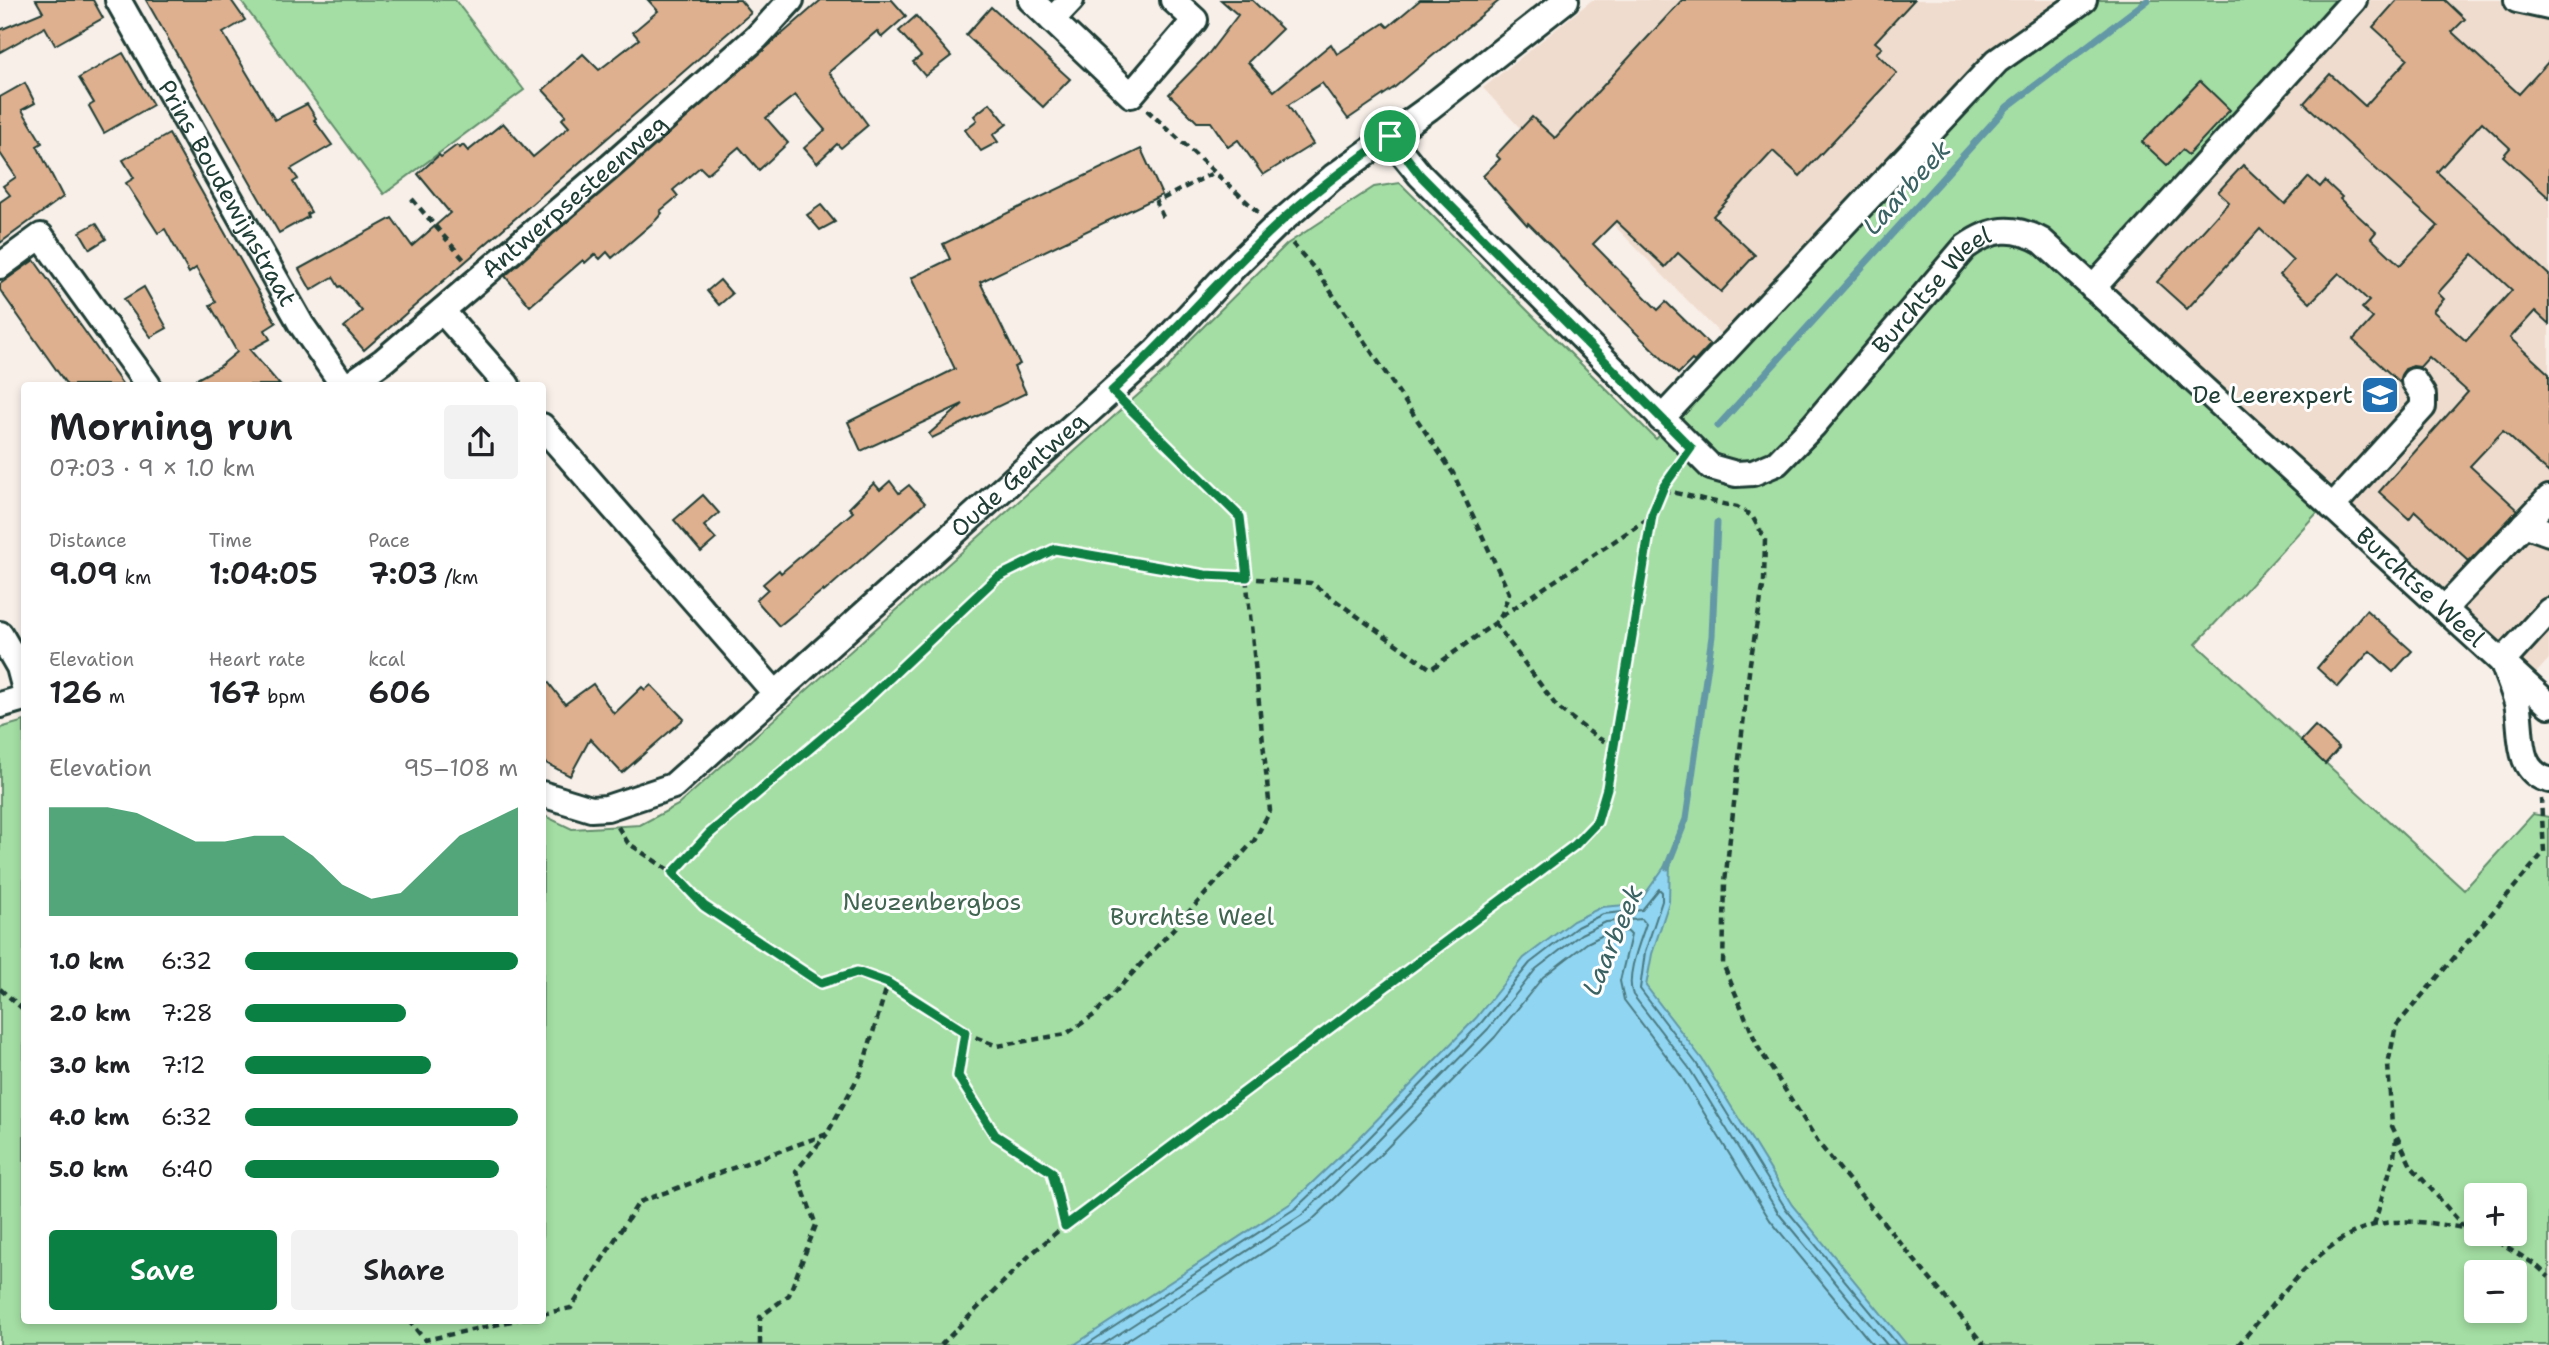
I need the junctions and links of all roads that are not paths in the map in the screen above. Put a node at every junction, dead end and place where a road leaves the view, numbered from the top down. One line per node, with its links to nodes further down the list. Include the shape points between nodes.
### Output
1 (118, 0): 18 (street, Prins Boudewijnstraat, via 301,324)
2 (1031, 0): 11 (street)
3 (1071, 0): 11 (street)
4 (1173, 0): 11 (street, via 1195,20 1131,94)
5 (1566, 0): 12 (street, Oude Gentweg)
6 (2084, 0): 21 (street, via 1997,61)
7 (2354, 0): 14 (street)
8 (2518, 0): 10 (street)
9 (781, 4): 15 (street, Antwerpsesteenweg, via 747,46)
10 (2549, 7)
11 (1052, 20)
12 (1390, 136): 21 (street, Burchtse Weel, via 1420,175); 32 (street, Oude Gentweg, via 1276,226 1156,351)
13 (0, 266): 17 (street, via 41,236)
14 (2093, 288): 21 (street, Burchtse Weel, via 2042,241 2023,230 1998,231 1965,247 1777,463 1753,473 1711,467); 24 (street, Burchtse Weel)
15 (442, 311): 19 (street, Antwerpsesteenweg); 20 (street)
16 (2414, 381): 24 (street, via 2424,395 2423,407)
17 (146, 382)
18 (341, 382)
19 (353, 382)
20 (504, 382)
21 (1661, 419)
22 (546, 431): 32 (street)
23 (2549, 498): 25 (street)
24 (2332, 507): 27 (street, Burchtse Weel)
25 (2524, 524): 26 (street); 27 (street)
26 (2549, 533)
27 (2444, 609): 30 (street, Burchtse Weel)
28 (2549, 611): 30 (street)
29 (0, 634): 31 (street)
30 (2502, 662): 35 (street, Burchtse Weel); 36 (street, Burchtse Weel, via 2517,703 2521,747 2529,769)
31 (21, 675)
32 (776, 694): 37 (street, Oude Gentweg, via 673,786 607,808)
33 (21, 699): 34 (street)
34 (0, 705)
35 (2549, 705)
36 (2546, 779)
37 (546, 795)

